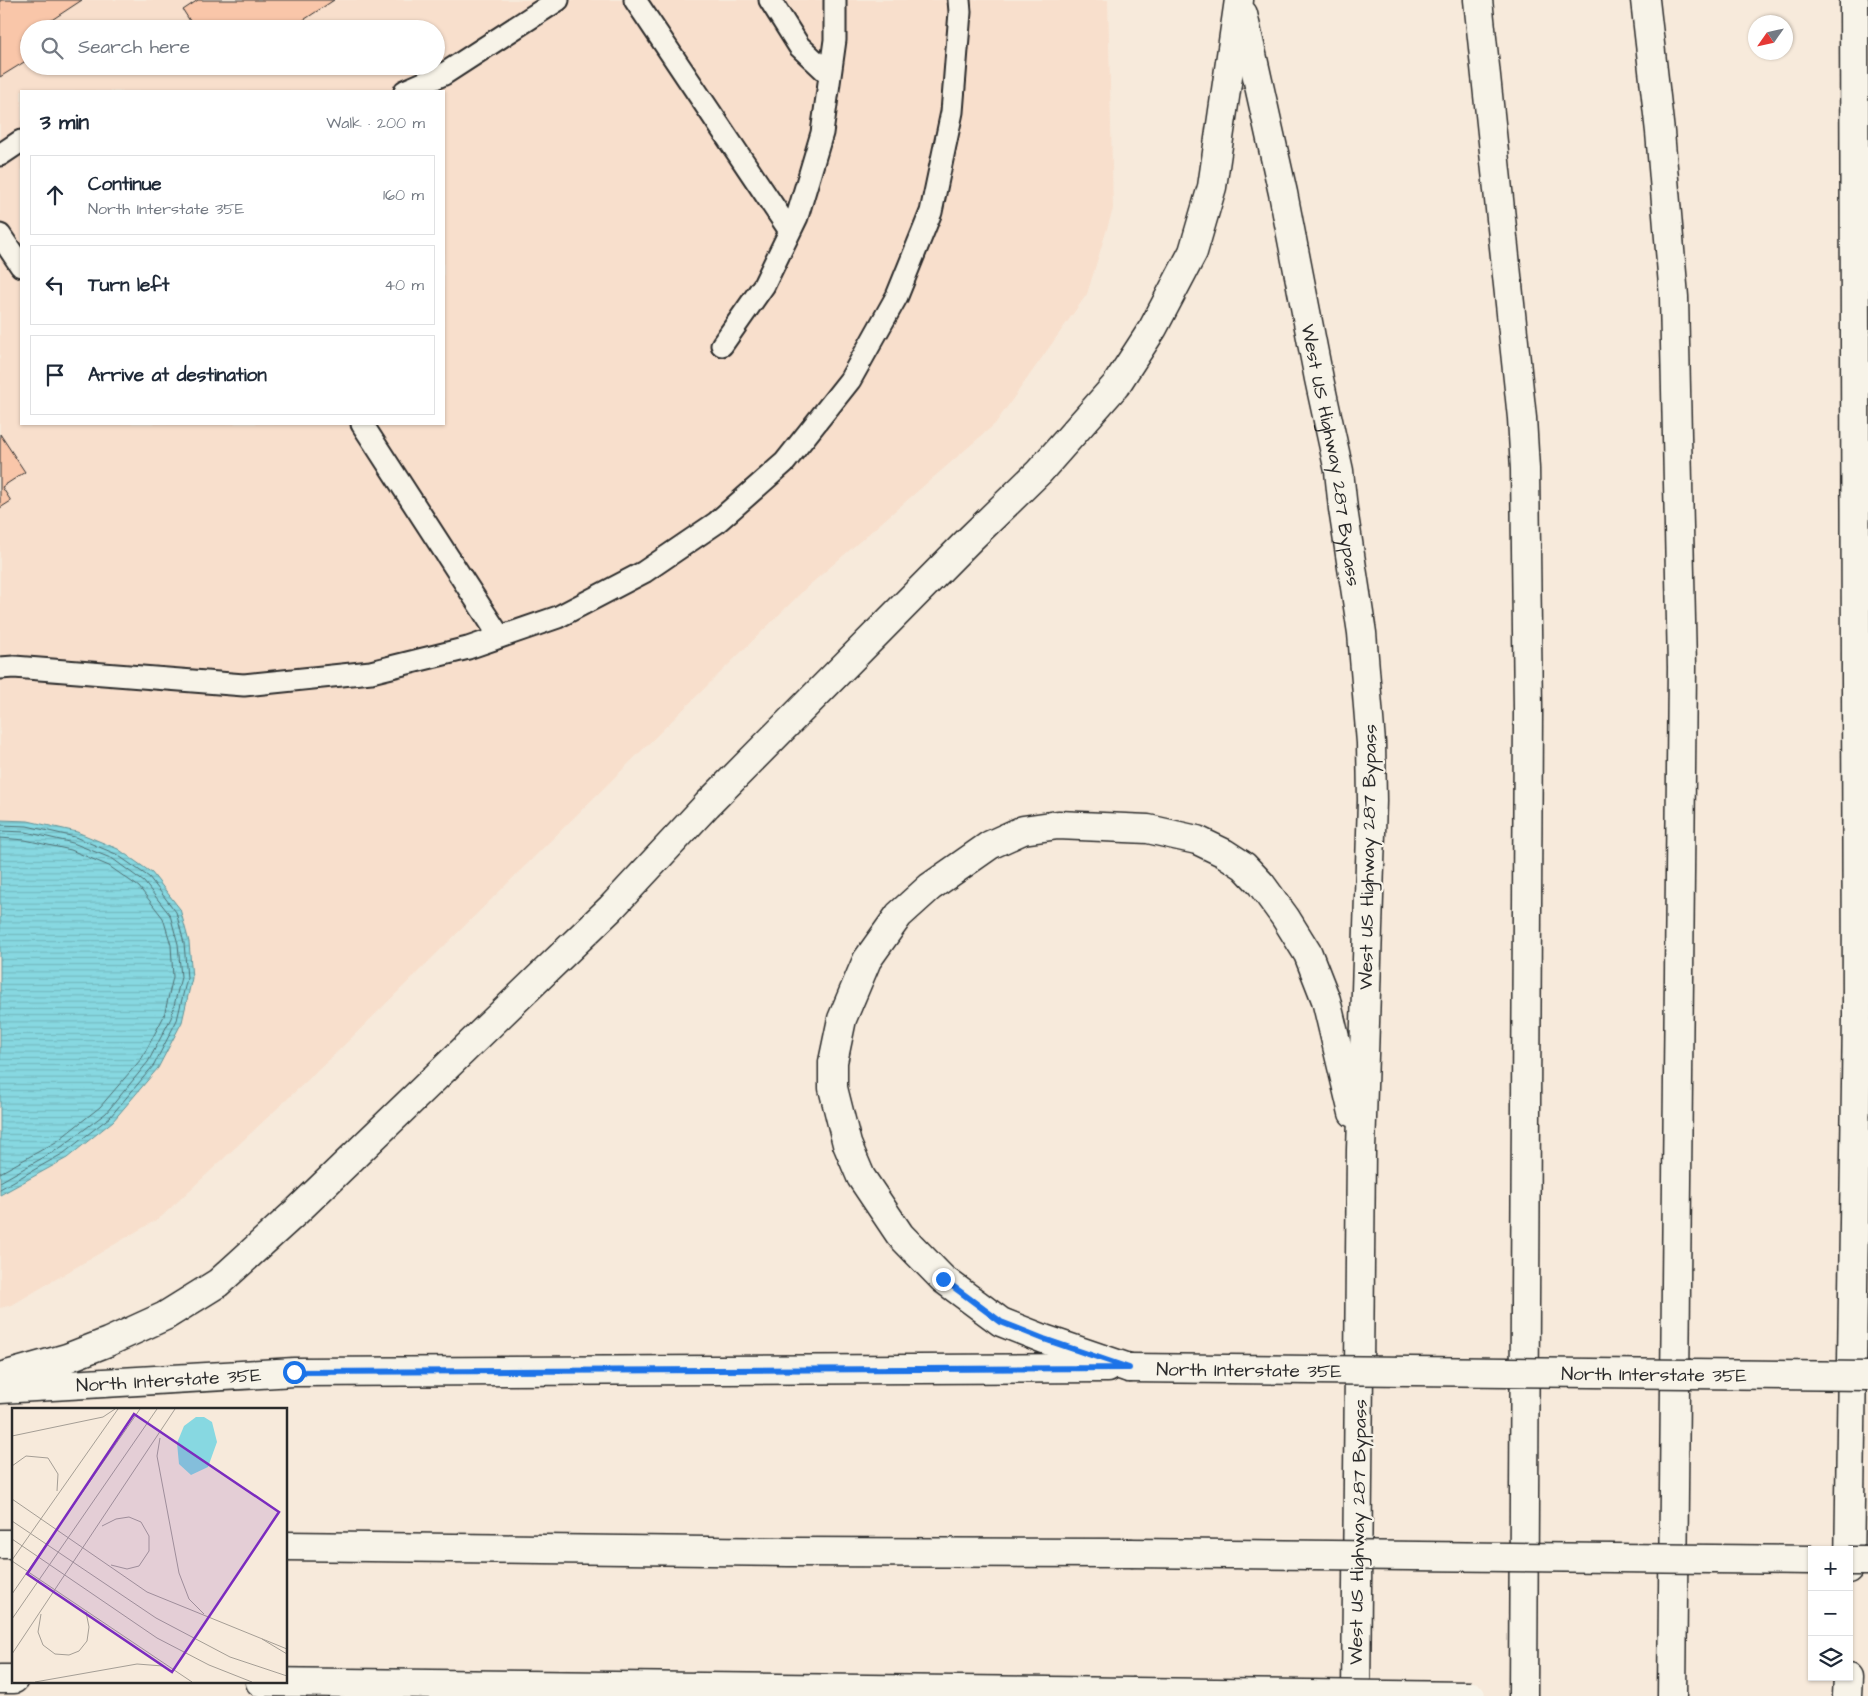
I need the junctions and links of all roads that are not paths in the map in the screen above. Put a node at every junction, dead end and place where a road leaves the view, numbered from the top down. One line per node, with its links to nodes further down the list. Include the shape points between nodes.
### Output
1 (558, 0): 11 (lane)
2 (636, 0): 18 (lane)
3 (770, 0): 13 (lane, via 799,46)
4 (835, 0): 13 (lane, via 835,40)
5 (959, 0): 23 (lane, via 952,112 931,212 897,296 850,380 785,462 716,523 644,572 558,617)
6 (1240, 0): 26 (main road, West US Highway 287 Bypass, via 1340,471 1362,633 1372,801); 29 (main road, via 1212,187 1194,252 1153,328 1116,385 1040,472 707,805 611,908 218,1283 166,1316 108,1342 67,1358)
7 (1478, 0): 40 (main road, via 1525,469 1528,710)
8 (1645, 0): 41 (main road, via 1674,297 1682,666)
9 (1854, 0): 10 (main road)
10 (1854, 46): 15 (main road); 25 (main road)
11 (445, 73)
12 (442, 75): 14 (lane)
13 (830, 75): 18 (lane, via 822,133)
14 (407, 90)
15 (1868, 90)
16 (20, 143): 17 (lane)
17 (0, 155)
18 (790, 231): 21 (lane, via 764,285)
19 (0, 235): 20 (lane)
20 (20, 265)
21 (722, 345)
22 (363, 425): 23 (lane)
23 (500, 637): 24 (lane, via 371,672 244,685 14,666)
24 (0, 668)
25 (1863, 1007): 32 (main road)
26 (1361, 1150): 27 (main road, via 1326,1000 1308,954 1261,884 1244,866 1224,853 1197,840 1148,829 1058,825 1024,830 990,845 930,887 899,915 867,960 842,1019 833,1062 832,1088 847,1144 861,1177 900,1235 943,1279 1001,1322); 38 (main road, West US Highway 287 Bypass)
27 (1129, 1368): 28 (main road, North Interstate 35E, bridge); 30 (main road, North Interstate 35E, via 294,1372)
28 (1868, 1376)
29 (0, 1377)
30 (0, 1389)
31 (288, 1546): 33 (main road, bridge)
32 (1850, 1546)
33 (1808, 1560)
34 (1853, 1561): 35 (main road, bridge)
35 (1868, 1561)
36 (1848, 1681): 42 (main road)
37 (288, 1682): 39 (main road, bridge)
38 (1356, 1696)
39 (1471, 1696)
40 (1523, 1696)
41 (1672, 1696)
42 (1847, 1696)

